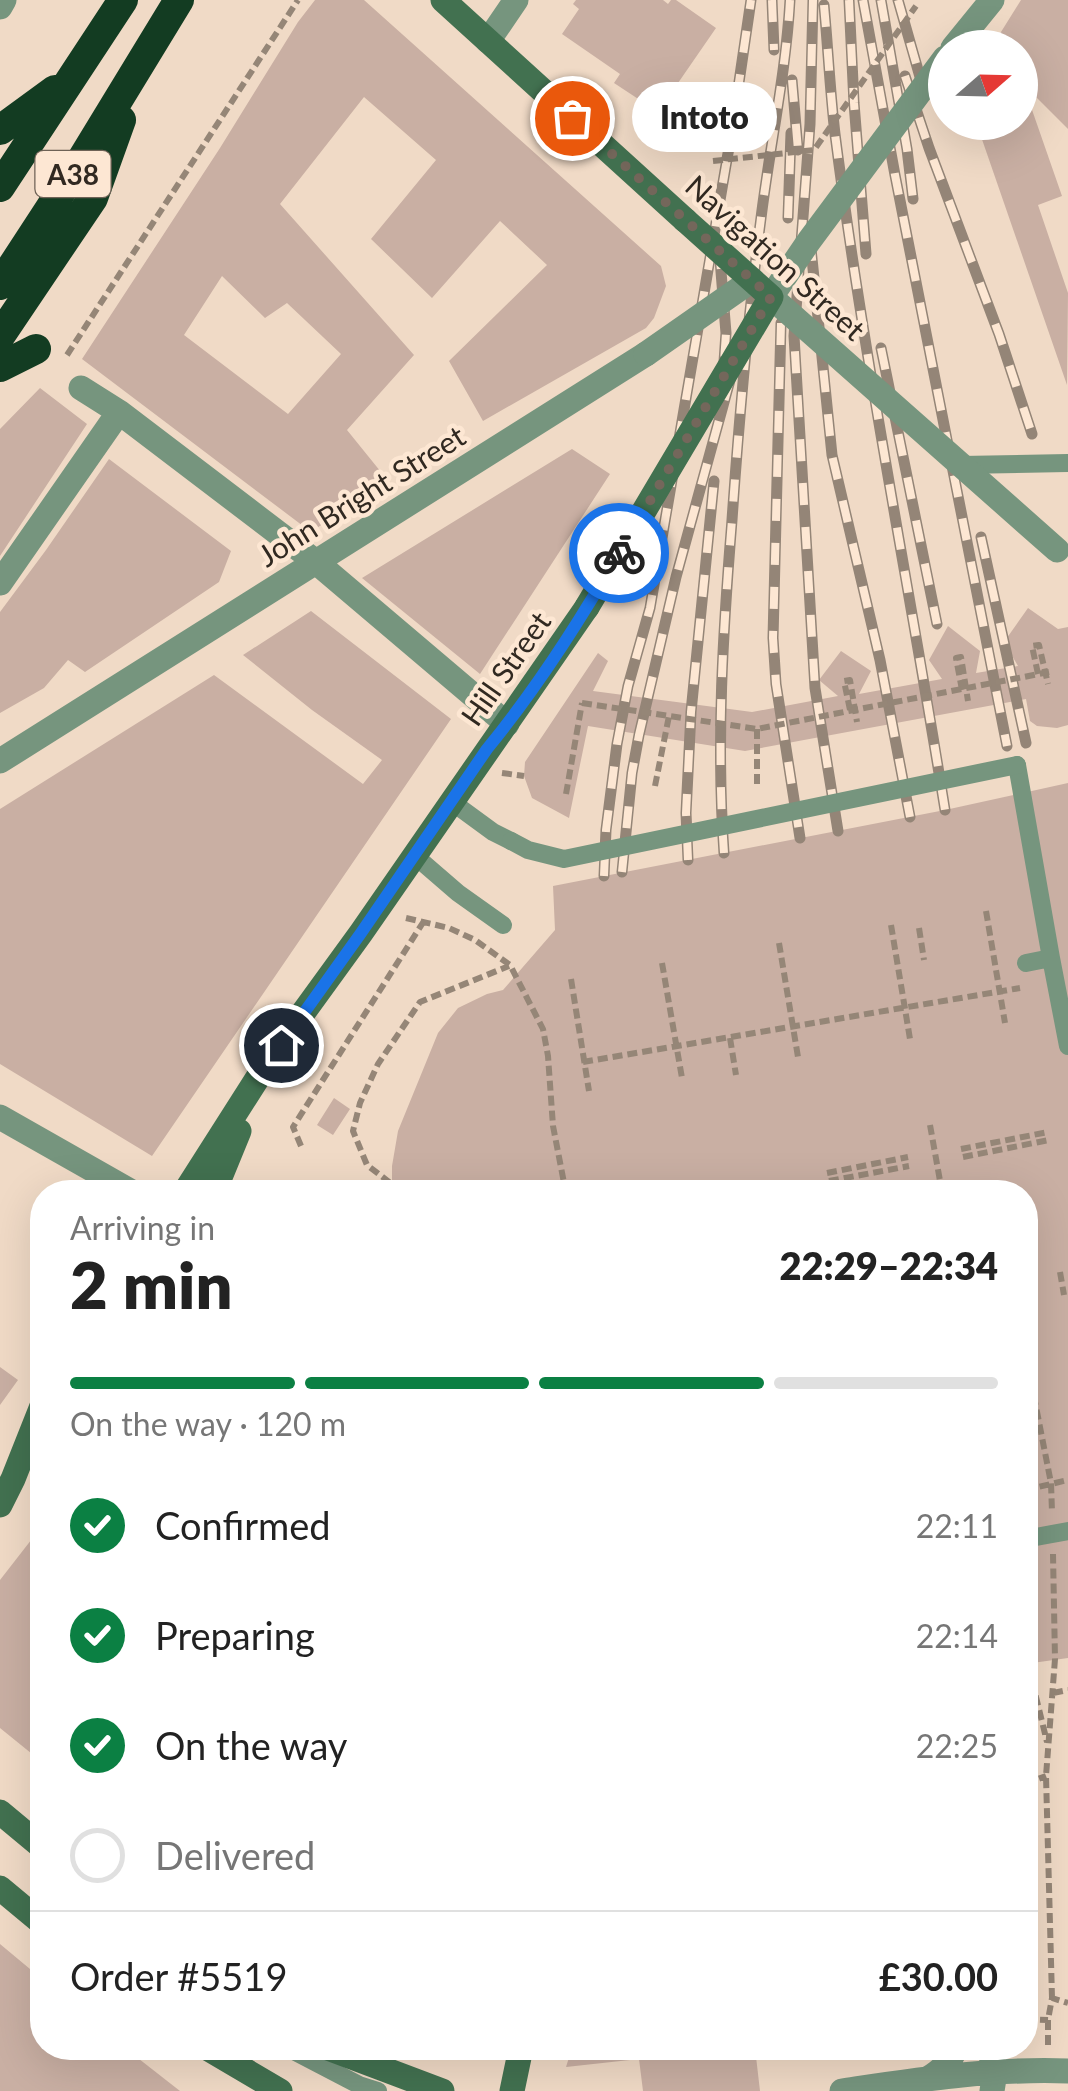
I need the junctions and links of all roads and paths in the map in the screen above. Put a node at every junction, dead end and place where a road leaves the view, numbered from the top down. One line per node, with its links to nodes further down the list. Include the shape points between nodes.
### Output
1 (4, 0): 9 (street)
2 (123, 0): 13 (highway, A38)
3 (179, 0): 12 (highway, A38)
4 (298, 0): 23 (path, via 67,354 91,376)
5 (443, 0): 11 (street, Navigation Street)
6 (516, 0): 11 (street)
7 (992, 0): 10 (street)
8 (916, 6): 16 (path, bridge, via 814,150)
9 (0, 7)
10 (968, 30)
11 (488, 41): 19 (street, Navigation Street, bridge)
12 (142, 60): 18 (highway, A38); 20 (highway, via 92,198)
13 (74, 77): 15 (highway); 17 (highway, A38)
14 (928, 81): 19 (street, Hill Street, bridge, via 809,241)
15 (0, 130)
16 (712, 161)
17 (0, 186)
18 (0, 285)
19 (762, 288): 26 (street, Navigation Street, bridge); 28 (street, John Bright Street, bridge); 38 (street, Hill Street, bridge, via 588,607)
20 (0, 336)
21 (36, 349): 22 (highway)
22 (0, 367)
23 (82, 388): 24 (street)
24 (120, 412): 28 (street); 29 (street)
25 (1068, 462): 26 (lane, bridge)
26 (961, 466): 27 (street, Navigation Street, bridge)
27 (1064, 551)
28 (316, 562): 38 (street); 40 (street, John Bright Street)
29 (0, 583)
30 (1049, 672): 31 (path, bridge)
31 (1038, 674): 32 (path, via 1032,646 1039,644); 33 (path, bridge)
32 (1048, 684)
33 (962, 690): 34 (path, via 956,658 961,657); 35 (path, bridge)
34 (968, 701)
35 (850, 710): 37 (path, via 844,681 850,680); 39 (path, bridge)
36 (669, 716): 39 (path, bridge); 42 (path); 43 (path, bridge, via 582,703)
37 (858, 722)
38 (507, 724): 44 (street, Hill Street)
39 (757, 729): 41 (path)
40 (0, 760)
41 (757, 784)
42 (656, 786)
43 (566, 794)
44 (452, 802): 45 (street, Hill Street); 51 (lane, bridge, via 510,841 564,860 1017,765)
45 (414, 855): 47 (lane); 66 (street, Hill Street)
46 (986, 911): 58 (path)
47 (502, 925)
48 (891, 925): 59 (path)
49 (919, 928): 52 (path)
50 (778, 943): 61 (path)
51 (1051, 958): 54 (lane); 65 (lane)
52 (924, 960)
53 (662, 962): 64 (path)
54 (1026, 962)
55 (510, 966): 75 (path, via 474,940 424,921 293,1128); 82 (path, via 420,1002 378,1064 353,1131 367,1165); 83 (path, via 543,1029)
56 (571, 979): 68 (path)
57 (1034, 986): 58 (path)
58 (1000, 991): 59 (path); 60 (path)
59 (905, 1006): 61 (path); 63 (path)
60 (1005, 1024)
61 (793, 1025): 62 (path); 67 (path)
62 (730, 1038): 64 (path); 69 (path)
63 (910, 1040)
64 (676, 1046): 68 (path); 70 (path)
65 (1068, 1046)
66 (271, 1057): 80 (street, Hill Street); 81 (street, Hill Street)
67 (798, 1057)
68 (583, 1062): 71 (path)
69 (736, 1075)
70 (682, 1078)
71 (588, 1092)
72 (0, 1118): 79 (street)
73 (930, 1125): 84 (path)
74 (1048, 1136): 76 (path)
75 (301, 1146)
76 (962, 1153)
77 (908, 1161): 78 (path)
78 (828, 1177)
79 (111, 1180)
80 (193, 1180)
81 (217, 1180)
82 (386, 1180)
83 (563, 1180)
84 (940, 1180)
85 (1060, 1272): 86 (path)
86 (1064, 1295)
87 (1038, 1418): 90 (path)
88 (30, 1437): 92 (street)
89 (1068, 1480): 90 (path)
90 (1051, 1484): 91 (path); 93 (path)
91 (1038, 1487)
92 (0, 1505)
93 (1058, 1532): 95 (path)
94 (1068, 1690): 95 (path)
95 (1053, 1693): 97 (path)
96 (1038, 1706): 97 (path)
97 (1048, 1748): 98 (path)
98 (1046, 1776): 99 (path); 104 (path)
99 (1038, 1779)
100 (0, 1812): 101 (street)
101 (30, 1837)
102 (0, 1888): 103 (street)
103 (30, 1914)
104 (1052, 1998): 105 (path); 107 (path)
105 (1068, 2004)
106 (1038, 2020): 107 (path)
107 (1048, 2020): 108 (path)
108 (1048, 2048)
109 (227, 2060): 117 (street)
110 (312, 2060): 118 (lane)
111 (360, 2060): 119 (street)
112 (518, 2060): 120 (street)
113 (950, 2060): 116 (street)
114 (992, 2070): 115 (street); 116 (street)
115 (1068, 2071)
116 (929, 2078): 121 (street)
117 (280, 2091)
118 (378, 2091)
119 (442, 2091)
120 (512, 2091)
121 (842, 2091)

